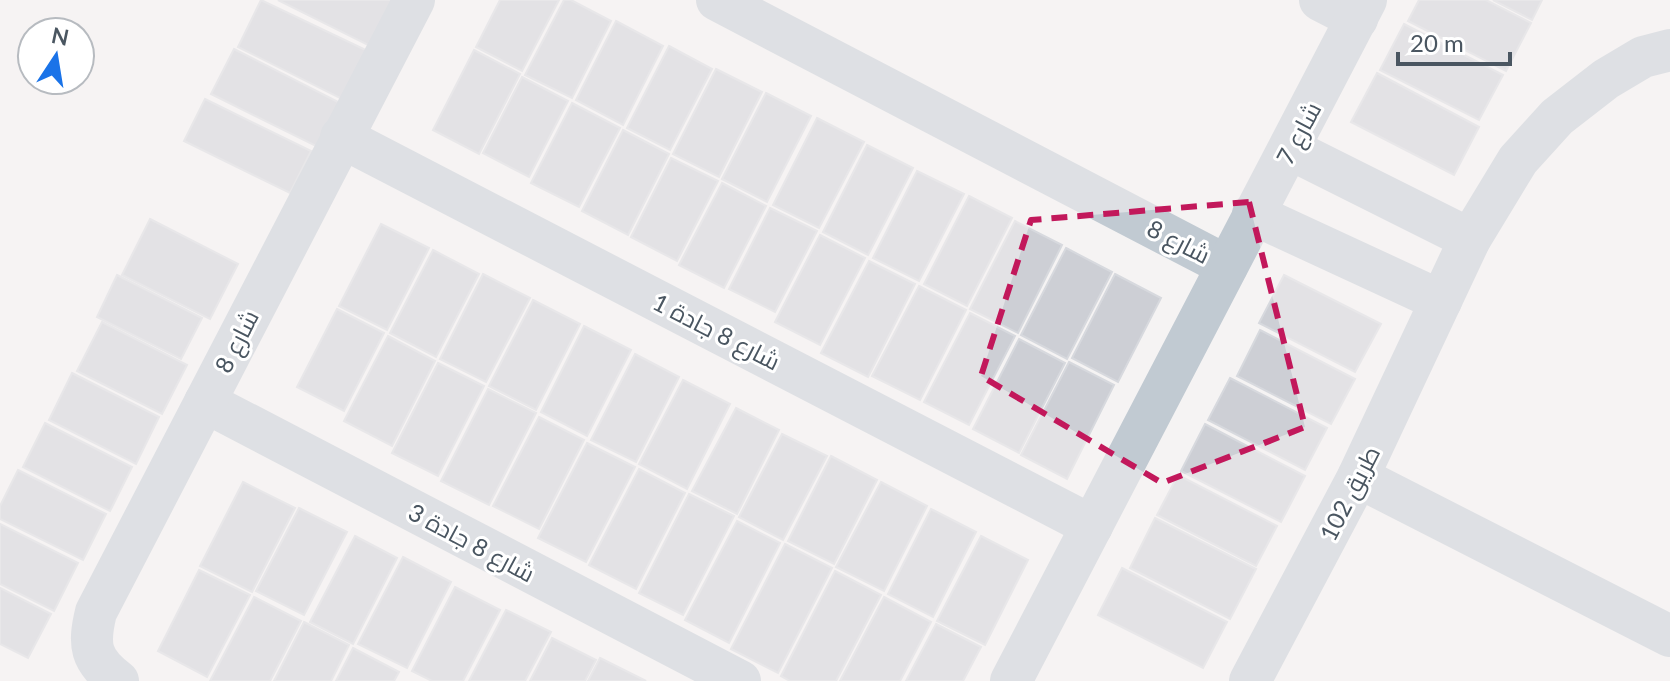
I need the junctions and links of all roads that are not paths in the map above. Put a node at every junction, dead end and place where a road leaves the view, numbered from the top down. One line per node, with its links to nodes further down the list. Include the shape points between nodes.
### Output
1 (414, 0): 6 (street, شارع 8)
2 (717, 0): 10 (street, شارع 8)
3 (1320, 0): 4 (street)
4 (1362, 9): 7 (street, شارع 7)
5 (1670, 50): 9 (street, طريق 102, via 1643,57 1557,117 1518,160)
6 (341, 137): 12 (street, شارع 8); 14 (street, شارع 8 جادة 1)
7 (1290, 149): 8 (street, شارع 7); 9 (street)
8 (1253, 214): 10 (street, شارع 7); 11 (street)
9 (1470, 239): 11 (street, طريق 102)
10 (1227, 266): 14 (street, شارع 8)
11 (1441, 301): 13 (street, طريق 102)
12 (205, 402): 16 (street, شارع 8, via 96,612 93,651 100,667); 17 (street, شارع 8 جادة 3)
13 (1358, 477): 15 (street); 19 (street, طريق 102)
14 (1092, 526): 18 (street, شارع 8)
15 (1670, 636)
16 (118, 681)
17 (740, 681)
18 (1011, 681)
19 (1250, 681)

